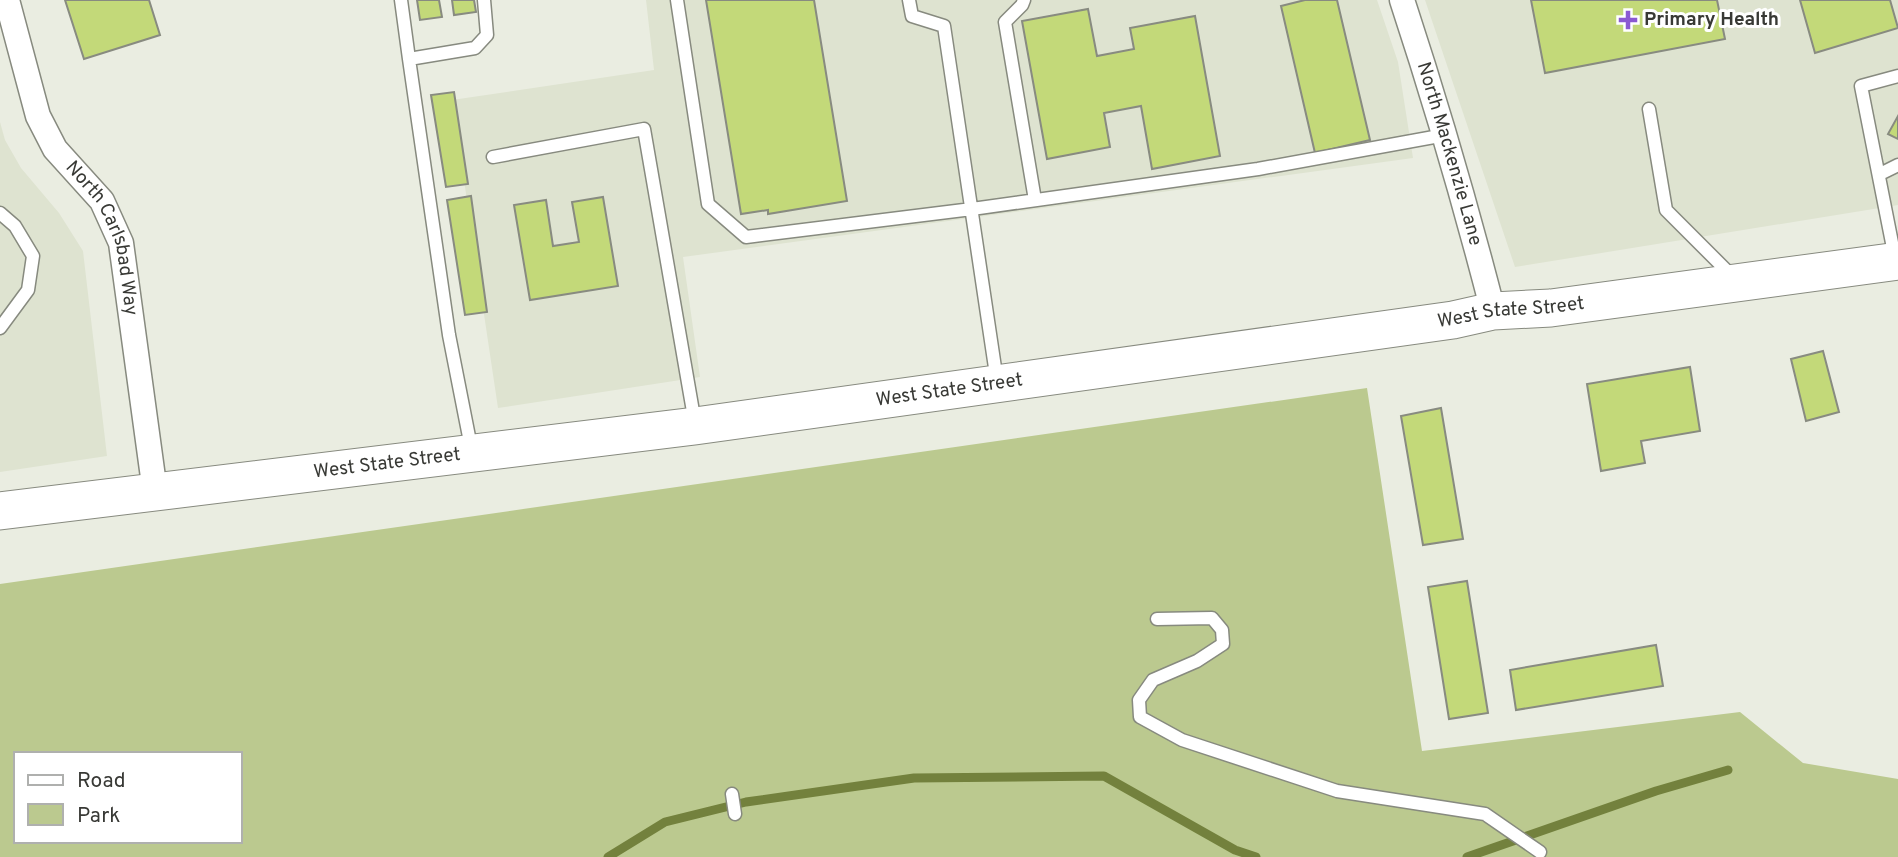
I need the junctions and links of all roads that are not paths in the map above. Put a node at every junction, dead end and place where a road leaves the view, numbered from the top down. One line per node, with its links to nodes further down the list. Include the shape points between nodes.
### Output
1 (7, 0): 25 (street, North Carlsbad Way, via 38,116 55,149 102,201 121,243)
2 (401, 0): 8 (lane)
3 (484, 0): 8 (lane, via 487,35 475,48)
4 (677, 0): 16 (lane, via 708,204 746,237)
5 (909, 0): 16 (lane, via 912,16 944,26)
6 (1024, 0): 15 (lane, via 1005,22)
7 (1402, 0): 11 (street, North Mackenzie Lane)
8 (409, 59): 24 (lane, via 449,335)
9 (1898, 76): 14 (lane, via 1861,86)
10 (1649, 109): 19 (lane, via 1666,209)
11 (1444, 135): 15 (lane, via 1258,169); 20 (street, North Mackenzie Lane)
12 (493, 157): 23 (lane, via 643,129)
13 (1898, 165): 14 (lane)
14 (1880, 174): 18 (lane)
15 (1035, 200): 16 (lane)
16 (972, 209): 22 (lane)
17 (0, 213): 21 (lane, via 15,226 33,256 28,290)
18 (1897, 261): 19 (main road, West State Street)
19 (1739, 284): 20 (main road, West State Street)
20 (1493, 311): 22 (main road, West State Street)
21 (0, 328)
22 (998, 384): 23 (main road, West State Street)
23 (695, 426): 24 (main road, West State Street)
24 (472, 454): 25 (main road, West State Street)
25 (155, 492): 26 (main road, West State Street)
26 (0, 511)
27 (1157, 619): 30 (lane, via 1212,618 1222,630 1223,644 1153,680 1139,700 1140,717 1182,740 1337,791 1485,814)
28 (732, 794): 29 (lane)
29 (735, 814)
30 (1540, 852)

